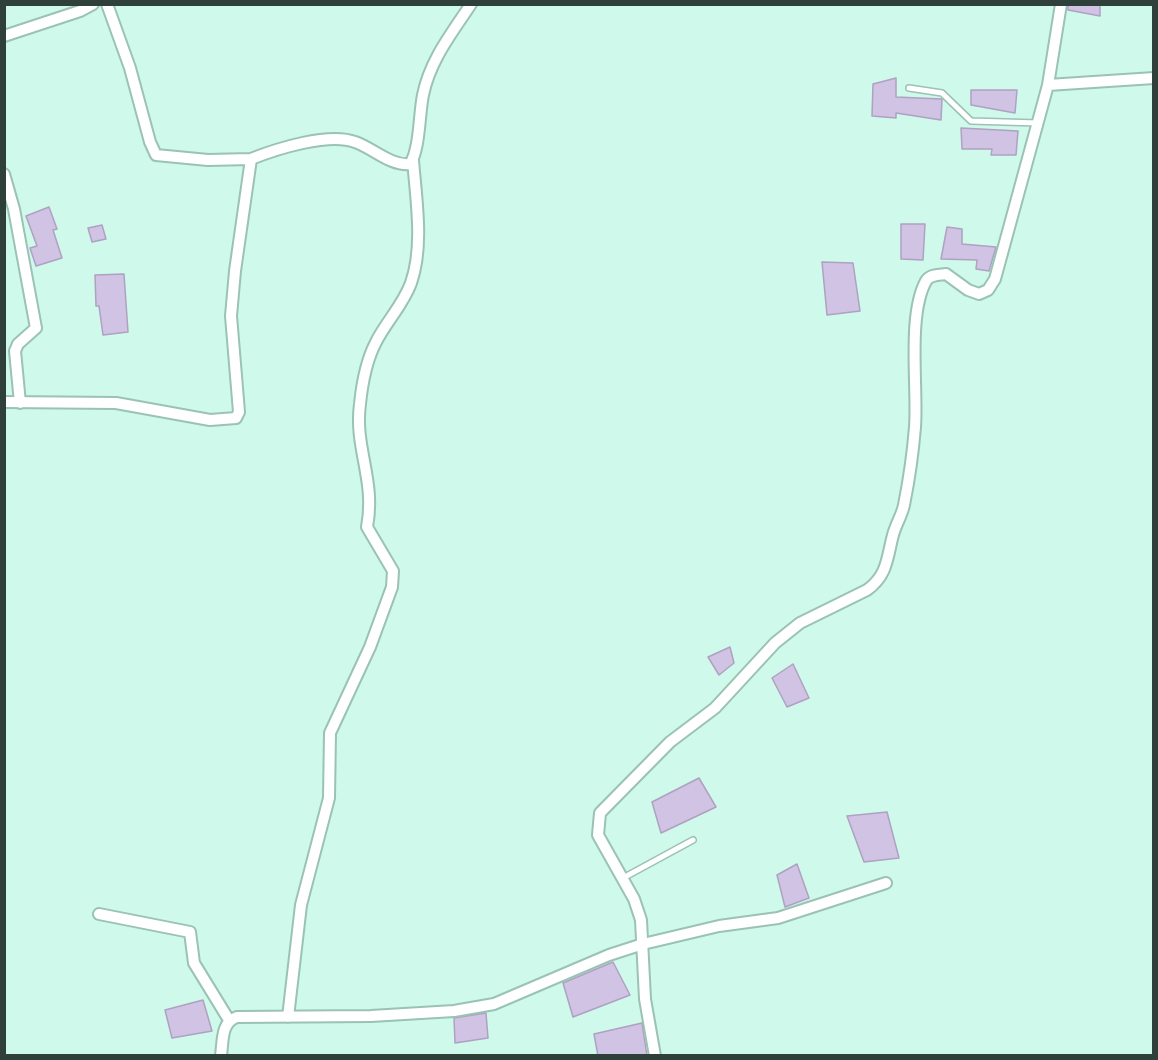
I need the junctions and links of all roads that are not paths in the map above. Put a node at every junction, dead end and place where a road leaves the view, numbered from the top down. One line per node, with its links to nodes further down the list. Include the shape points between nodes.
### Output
1 (93, 4): 5 (street)
2 (107, 4): 10 (street, via 156,155)
3 (471, 4): 11 (street, via 446,40 423,92)
4 (1061, 4): 7 (street)
5 (4, 36)
6 (1154, 78): 7 (street)
7 (1048, 85): 9 (street)
8 (909, 88): 9 (lane, via 942,93 971,121)
9 (1038, 123): 16 (street, via 992,284 979,294 946,274 934,275 927,280 920,300 914,350 915,427 904,507 884,572 867,590 800,623 775,643 715,708 670,742 600,813 598,835)
10 (251, 159): 11 (street, via 274,150 340,140 354,141 391,160 407,164); 14 (street, via 231,316 239,412 236,418 210,420 116,403)
11 (413, 160): 20 (street, via 414,270 404,300 375,344 359,407 358,432 369,482 366,527 393,571 392,587 330,733 329,798 301,905)
12 (4, 174): 14 (street, via 36,328 15,351)
13 (4, 402): 14 (street)
14 (20, 403)
15 (693, 840): 16 (lane)
16 (623, 878): 19 (street, via 641,920)
17 (886, 883): 19 (street, via 778,918 719,926)
18 (99, 914): 21 (street, via 190,932 194,963)
19 (643, 944): 20 (street, via 494,1004 442,1012); 23 (street, via 645,999)
20 (288, 1017): 21 (street)
21 (230, 1020): 22 (street)
22 (221, 1056)
23 (655, 1056)

